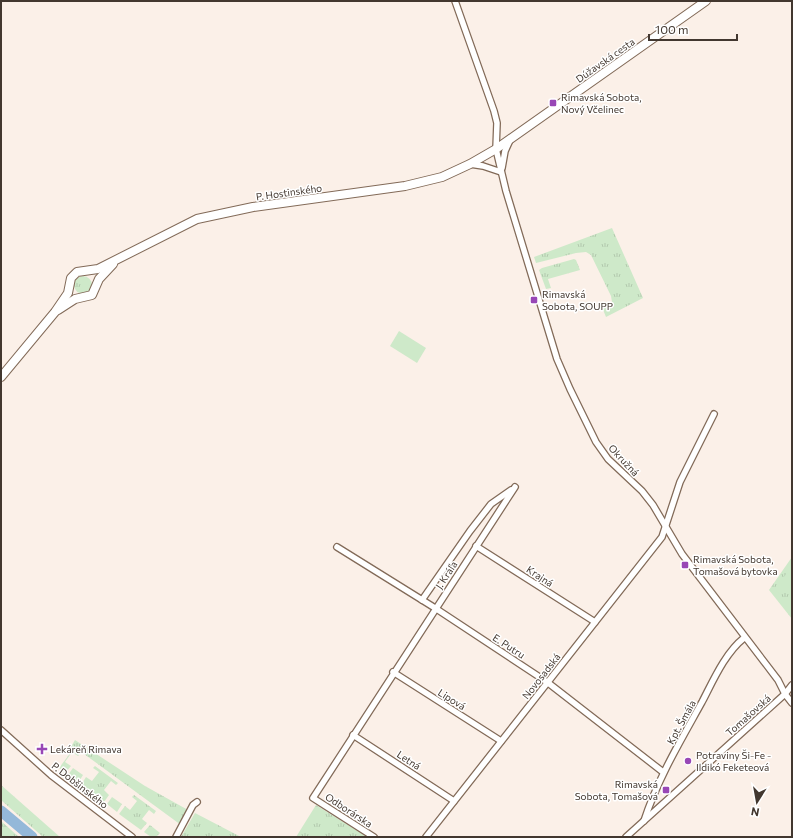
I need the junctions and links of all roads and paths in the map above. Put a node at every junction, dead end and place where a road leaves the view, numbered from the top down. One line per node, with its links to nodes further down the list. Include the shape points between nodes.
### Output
1 (455, 1): 4 (street, Okružná, via 494,111 497,123)
2 (706, 1): 3 (street, Dúžavská cesta)
3 (510, 138): 4 (street, Dúžavská cesta); 6 (street, Okružná)
4 (496, 149): 5 (street, P. Hostinského); 6 (street, Okružná)
5 (470, 164): 6 (street); 7 (street, P. Hostinského, via 442,177 405,186 254,207 197,219 137,248)
6 (501, 172): 15 (street, Okružná, via 557,359 570,389 596,442 608,459 642,491)
7 (117, 261): 8 (street, P. Hostinského); 9 (street, P. Hostinského)
8 (87, 271): 9 (street, via 94,276); 10 (street, P. Hostinského, via 74,274)
9 (97, 284): 11 (street, P. Hostinského, via 92,295)
10 (70, 288): 11 (street, via 73,294); 12 (street, P. Hostinského)
11 (80, 298): 12 (street, P. Hostinského)
12 (55, 312): 13 (street, P. Hostinského)
13 (1, 377)
14 (714, 414): 15 (street, Novosadská, via 688,462)
15 (665, 525): 20 (street, Novosadská, via 662,537); 21 (street, Okružná, via 682,554)
16 (476, 546): 18 (street, J. Kráľa, via 515,487 491,504); 19 (street, J. Kráľa); 20 (street, Krajná)
17 (337, 547): 18 (street, E. Putru)
18 (422, 600): 19 (street, E. Putru)
19 (435, 608): 22 (street, J. Kráľa); 23 (street, E. Putru)
20 (595, 622): 23 (street, Novosadská)
21 (744, 638): 25 (street, Okružná, via 778,680); 30 (street, Kpt. Šmála, via 736,645 714,679)
22 (393, 672): 28 (street, J. Kráľa); 29 (street, Lipová)
23 (548, 682): 29 (street, Novosadská); 30 (street, E. Putru)
24 (792, 685): 25 (street, Tomašovská)
25 (785, 694): 26 (street, Okružná); 34 (street, Tomašovská)
26 (792, 703)
27 (1, 730): 35 (street, P. Dobšinského, via 51,775)
28 (353, 735): 31 (street, J. Kráľa); 32 (street, Letná)
29 (501, 741): 32 (street, Novosadská)
30 (663, 772): 34 (street, Kpt. Šmála)
31 (313, 798): 37 (street, Odborárska)
32 (454, 801): 38 (street, Novosadská)
33 (197, 802): 36 (street)
34 (644, 821): 39 (street, Tomašovská)
35 (132, 837)
36 (176, 837)
37 (374, 837)
38 (426, 837)
39 (626, 837)

